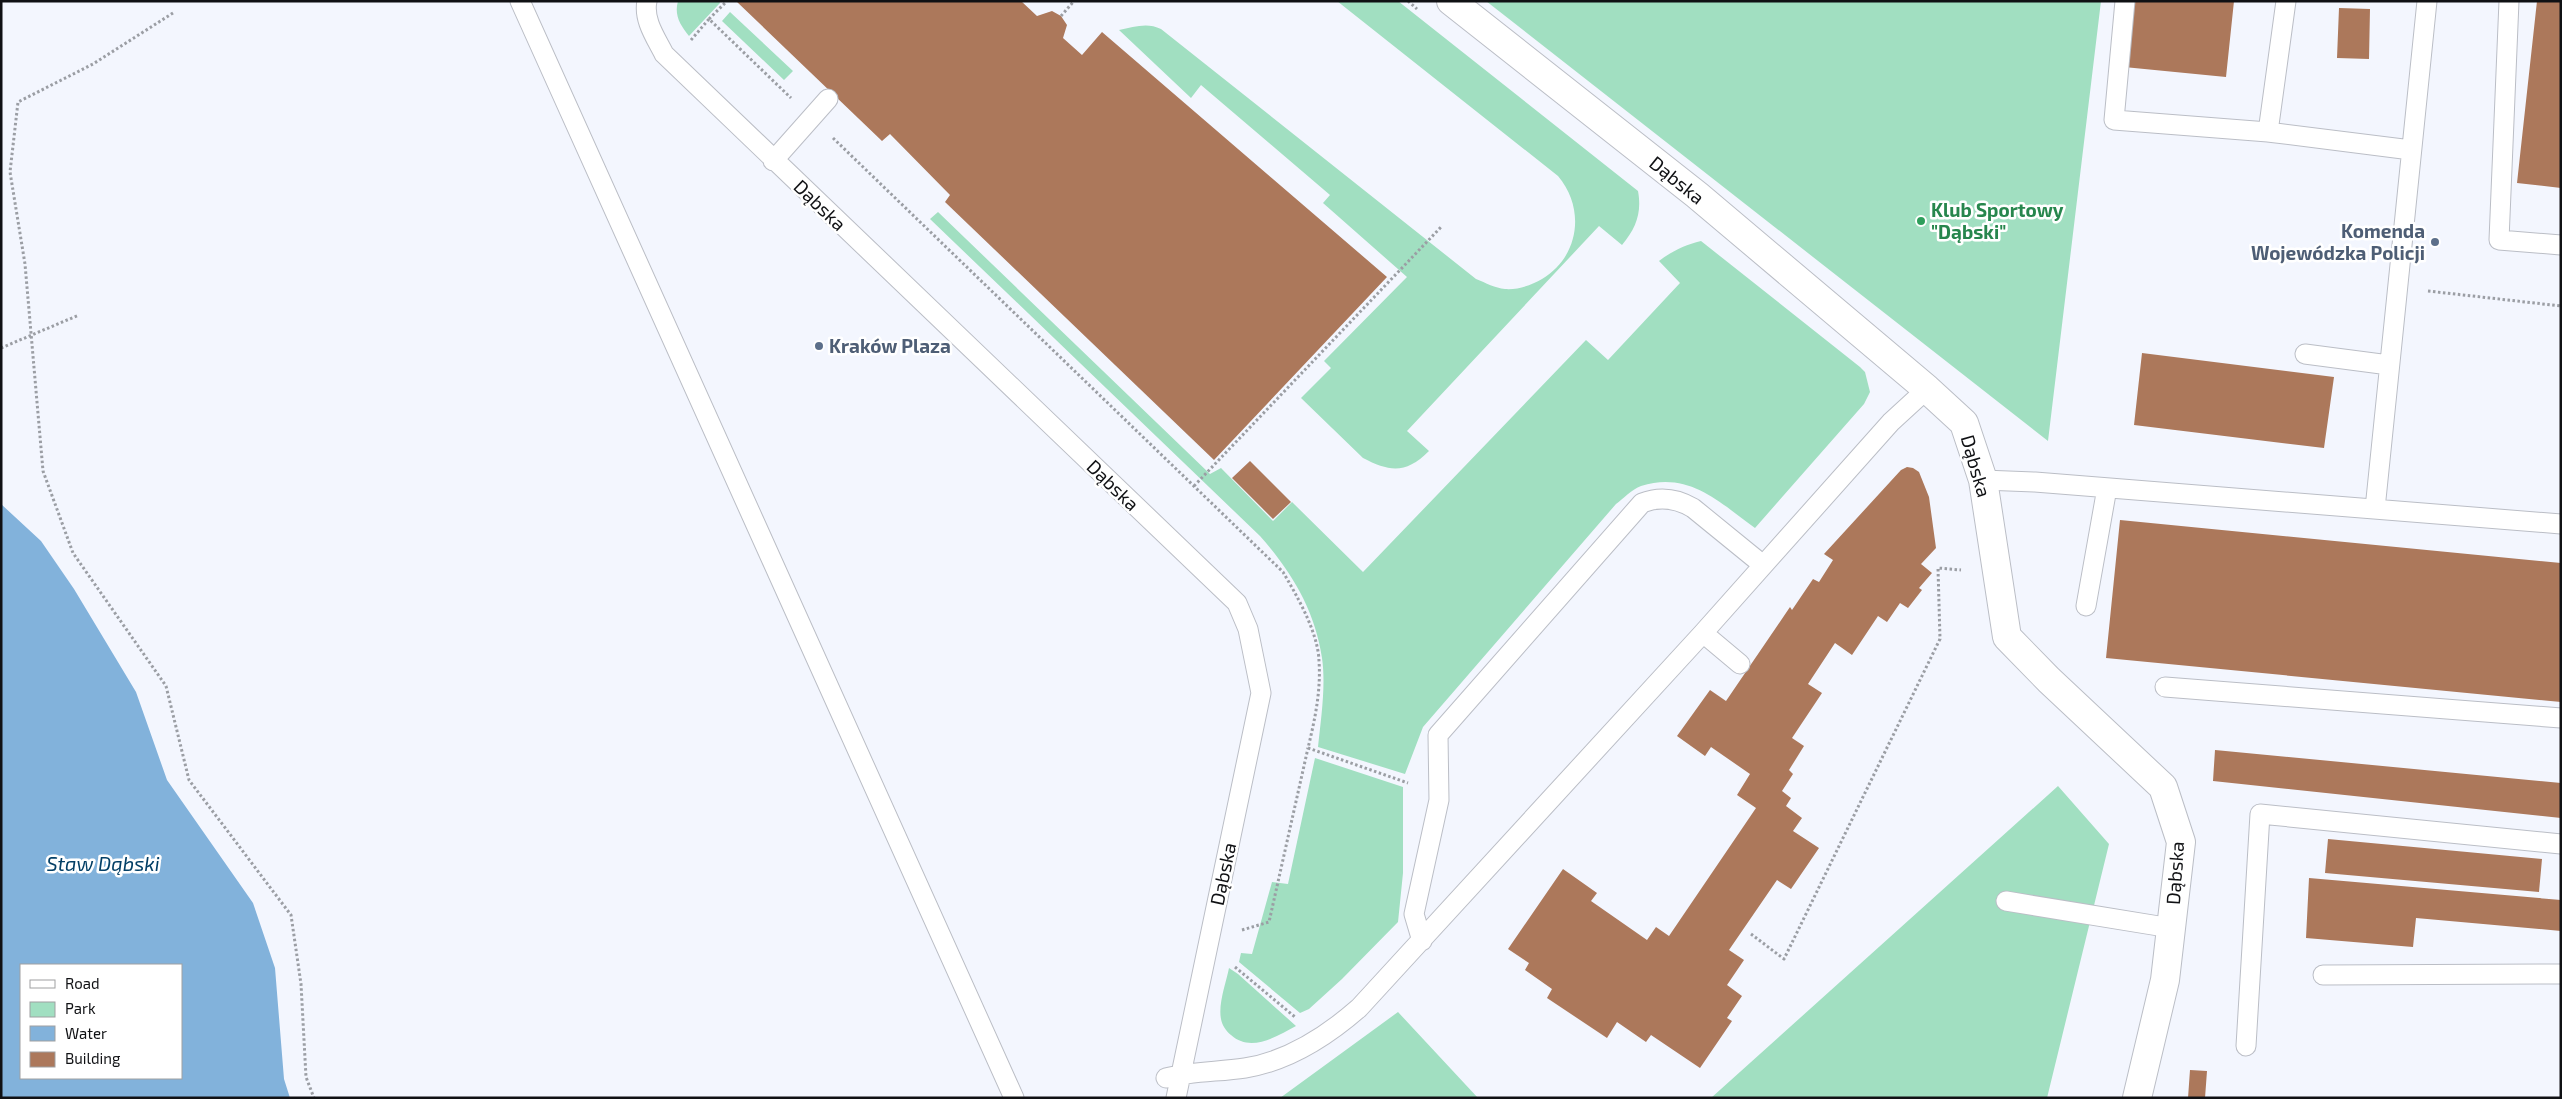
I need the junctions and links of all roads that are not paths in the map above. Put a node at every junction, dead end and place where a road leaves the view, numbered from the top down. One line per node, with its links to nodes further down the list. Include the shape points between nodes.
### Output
1 (520, 1): 34 (lane)
2 (647, 1): 11 (lane, Dąbska, via 650,25 664,54)
3 (1451, 1): 15 (street, Dąbska, via 1697,195)
4 (2125, 1): 9 (lane, via 2114,120)
5 (2286, 1): 9 (lane)
6 (2427, 1): 10 (lane)
7 (2510, 1): 12 (lane, via 2499,240)
8 (828, 99): 11 (lane)
9 (2268, 132): 10 (lane)
10 (2411, 150): 14 (lane)
11 (774, 161): 33 (lane, Dąbska, via 1237,603 1248,629 1261,693)
12 (2561, 246)
13 (2305, 354): 14 (lane)
14 (2390, 365): 18 (lane)
15 (1927, 389): 16 (street, Dąbska, via 1964,423); 20 (lane, via 1891,422)
16 (1983, 480): 17 (lane); 28 (street, Dąbska, via 2007,637 2163,787 2181,842)
17 (2107, 488): 18 (lane); 21 (lane)
18 (2375, 509): 19 (lane)
19 (2561, 524)
20 (1763, 565): 22 (lane); 29 (lane, via 1682,501 1655,498 1642,503 1438,735 1439,800 1414,914)
21 (2086, 606)
22 (1702, 633): 23 (lane); 29 (lane)
23 (1740, 664)
24 (2165, 687): 25 (lane)
25 (2561, 718)
26 (2561, 844): 32 (lane, via 2260,814)
27 (2006, 901): 28 (lane)
28 (2171, 928): 36 (street, Dąbska, via 2166,980)
29 (1422, 941): 33 (lane, via 1359,1008 1300,1051 1248,1068)
30 (2561, 974): 31 (lane)
31 (2323, 975)
32 (2246, 1046)
33 (1173, 1076): 35 (lane, Dąbska)
34 (1014, 1098)
35 (1176, 1098)
36 (2137, 1098)

